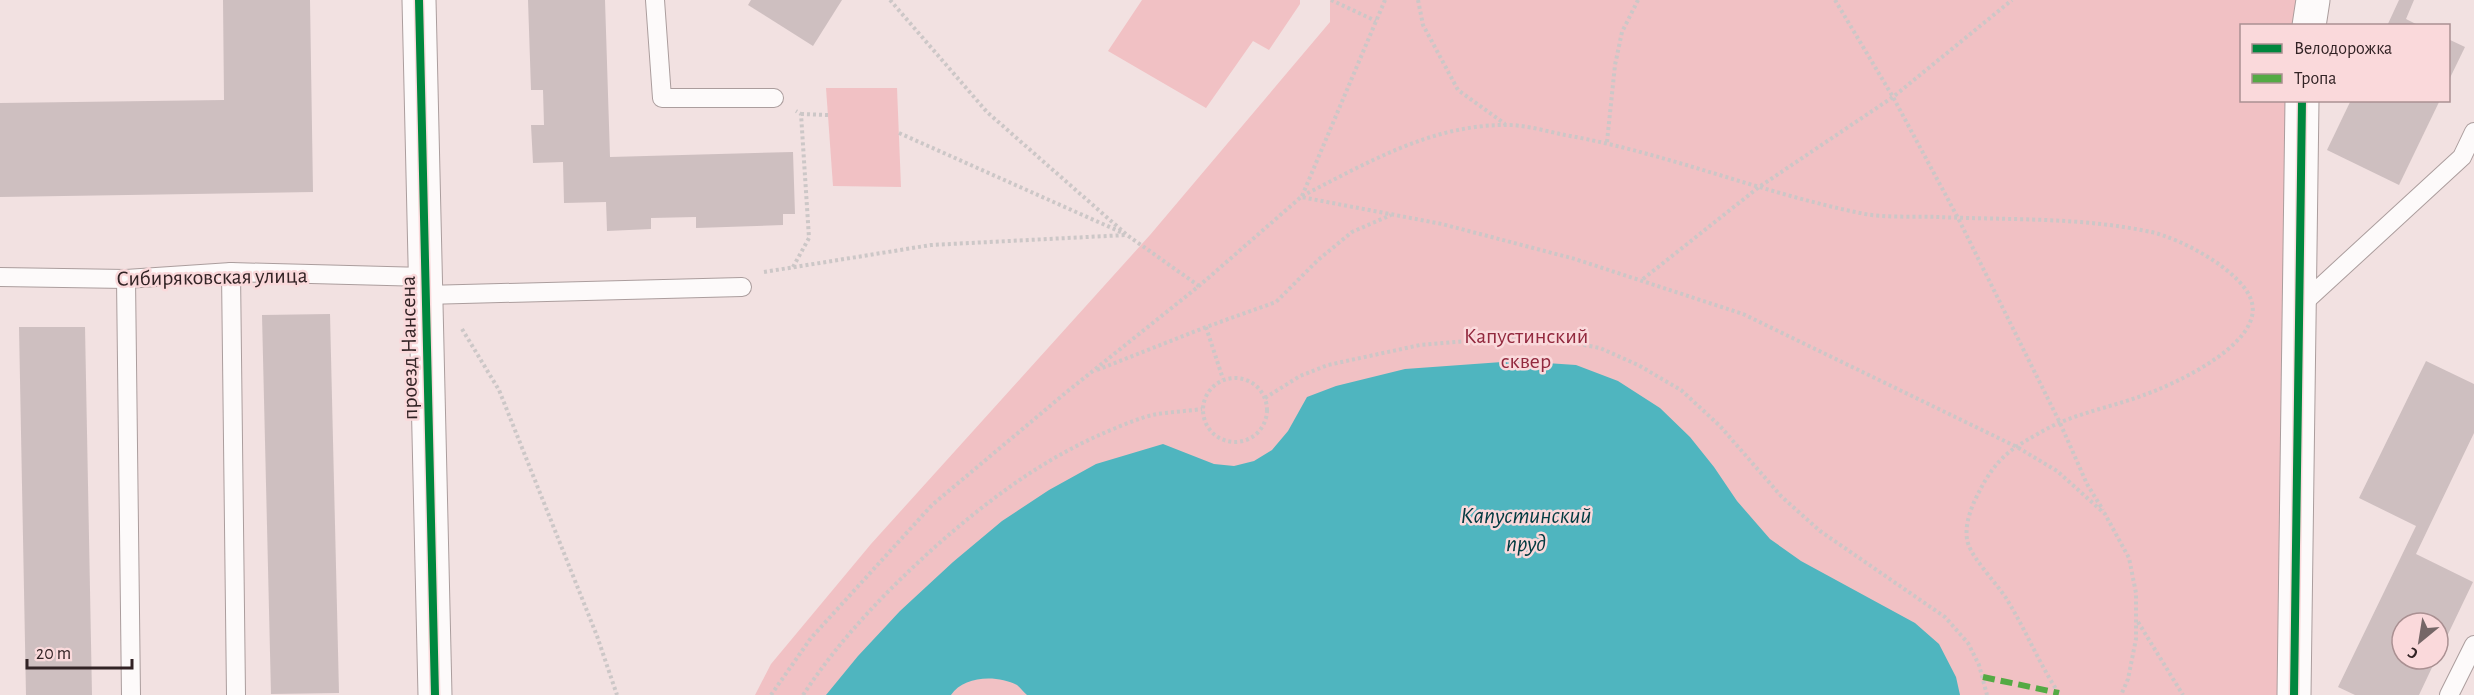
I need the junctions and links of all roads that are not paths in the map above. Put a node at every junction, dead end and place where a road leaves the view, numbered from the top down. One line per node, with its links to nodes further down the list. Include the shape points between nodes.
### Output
1 (419, 0): 12 (street, проезд Нансена)
2 (655, 0): 5 (lane, via 662,98)
3 (2313, 0): 4 (street)
4 (2309, 24)
5 (774, 98)
6 (2302, 102): 13 (street)
7 (2474, 132): 13 (lane, via 2462,157)
8 (231, 272): 10 (lane, Сибиряковская улица); 12 (lane, Сибиряковская улица); 16 (lane)
9 (0, 276): 10 (lane, Сибиряковская улица)
10 (126, 279): 15 (lane)
11 (742, 287): 12 (lane, Сибиряковская улица)
12 (430, 289): 17 (street, проезд Нансена)
13 (2300, 306): 18 (street)
14 (2474, 645): 19 (lane)
15 (131, 695)
16 (236, 695)
17 (435, 695)
18 (2294, 695)
19 (2449, 695)

